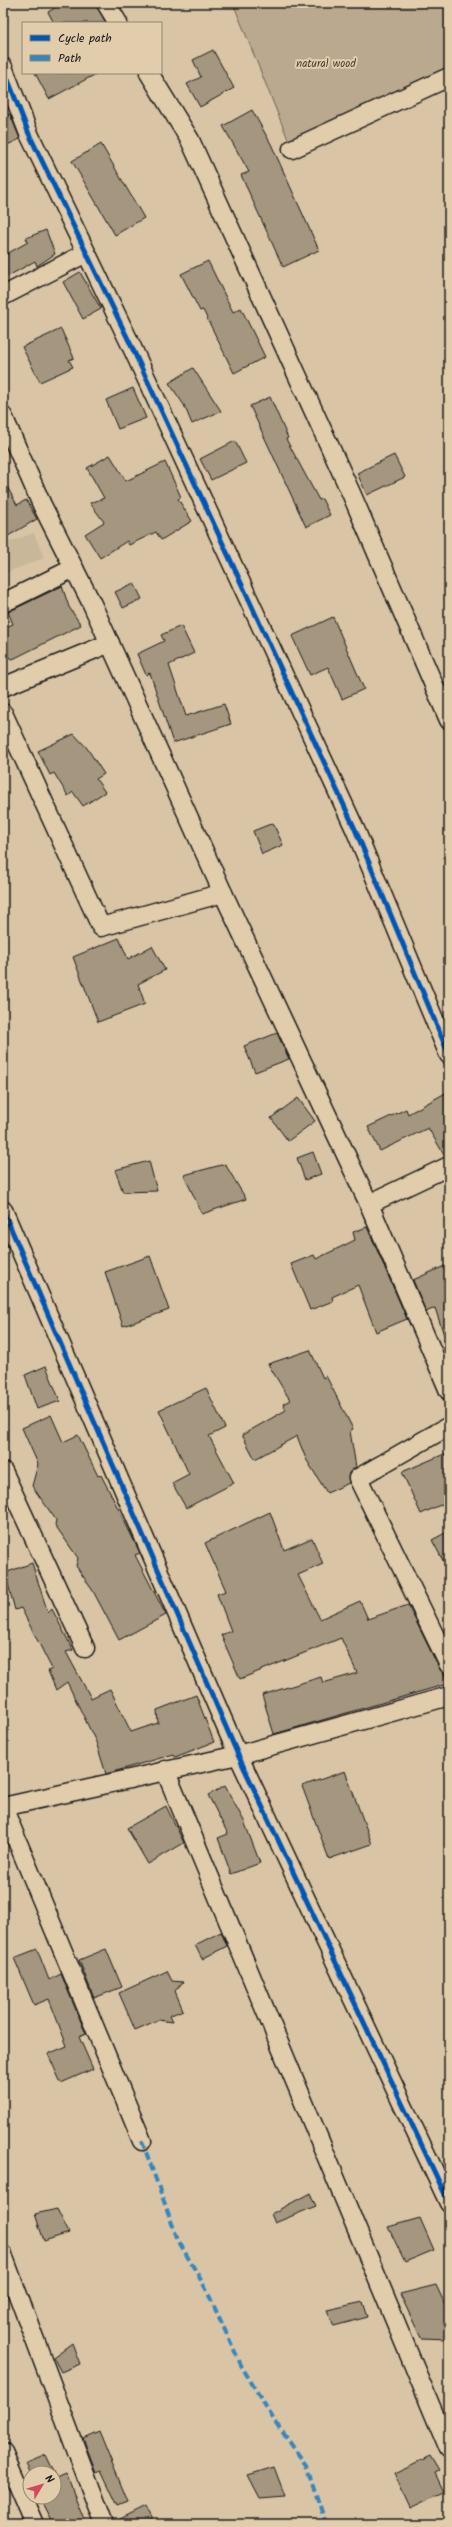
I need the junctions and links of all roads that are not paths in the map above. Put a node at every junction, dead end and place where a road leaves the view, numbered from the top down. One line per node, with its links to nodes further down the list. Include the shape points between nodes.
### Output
1 (106, 3): 2 (street)
2 (117, 22)
3 (3, 67): 7 (street, via 29,134)
4 (150, 74): 16 (street, via 190,140 351,493)
5 (449, 77): 6 (street)
6 (292, 149)
7 (86, 253): 8 (street); 18 (street, via 129,340 355,829)
8 (3, 296)
9 (3, 416): 10 (street)
10 (10, 452): 11 (street)
11 (74, 568): 12 (street); 13 (street)
12 (3, 603)
13 (110, 643): 14 (street); 17 (street)
14 (3, 687)
15 (3, 713): 17 (street, via 101,927)
16 (449, 720)
17 (223, 893): 20 (street)
18 (449, 1054)
19 (449, 1166): 20 (street)
20 (369, 1204): 22 (street)
21 (3, 1210): 28 (street)
22 (449, 1391)
23 (449, 1426): 26 (street, via 358,1478)
24 (3, 1471): 25 (street)
25 (85, 1648)
26 (449, 1665)
27 (449, 1696): 28 (street)
28 (238, 1755): 29 (street); 32 (street)
29 (165, 1770): 30 (street); 34 (street)
30 (3, 1807): 31 (street)
31 (142, 2141)
32 (449, 2203)
33 (3, 2255): 37 (street)
34 (449, 2450)
35 (3, 2452): 36 (street)
36 (34, 2524)
37 (104, 2524)

